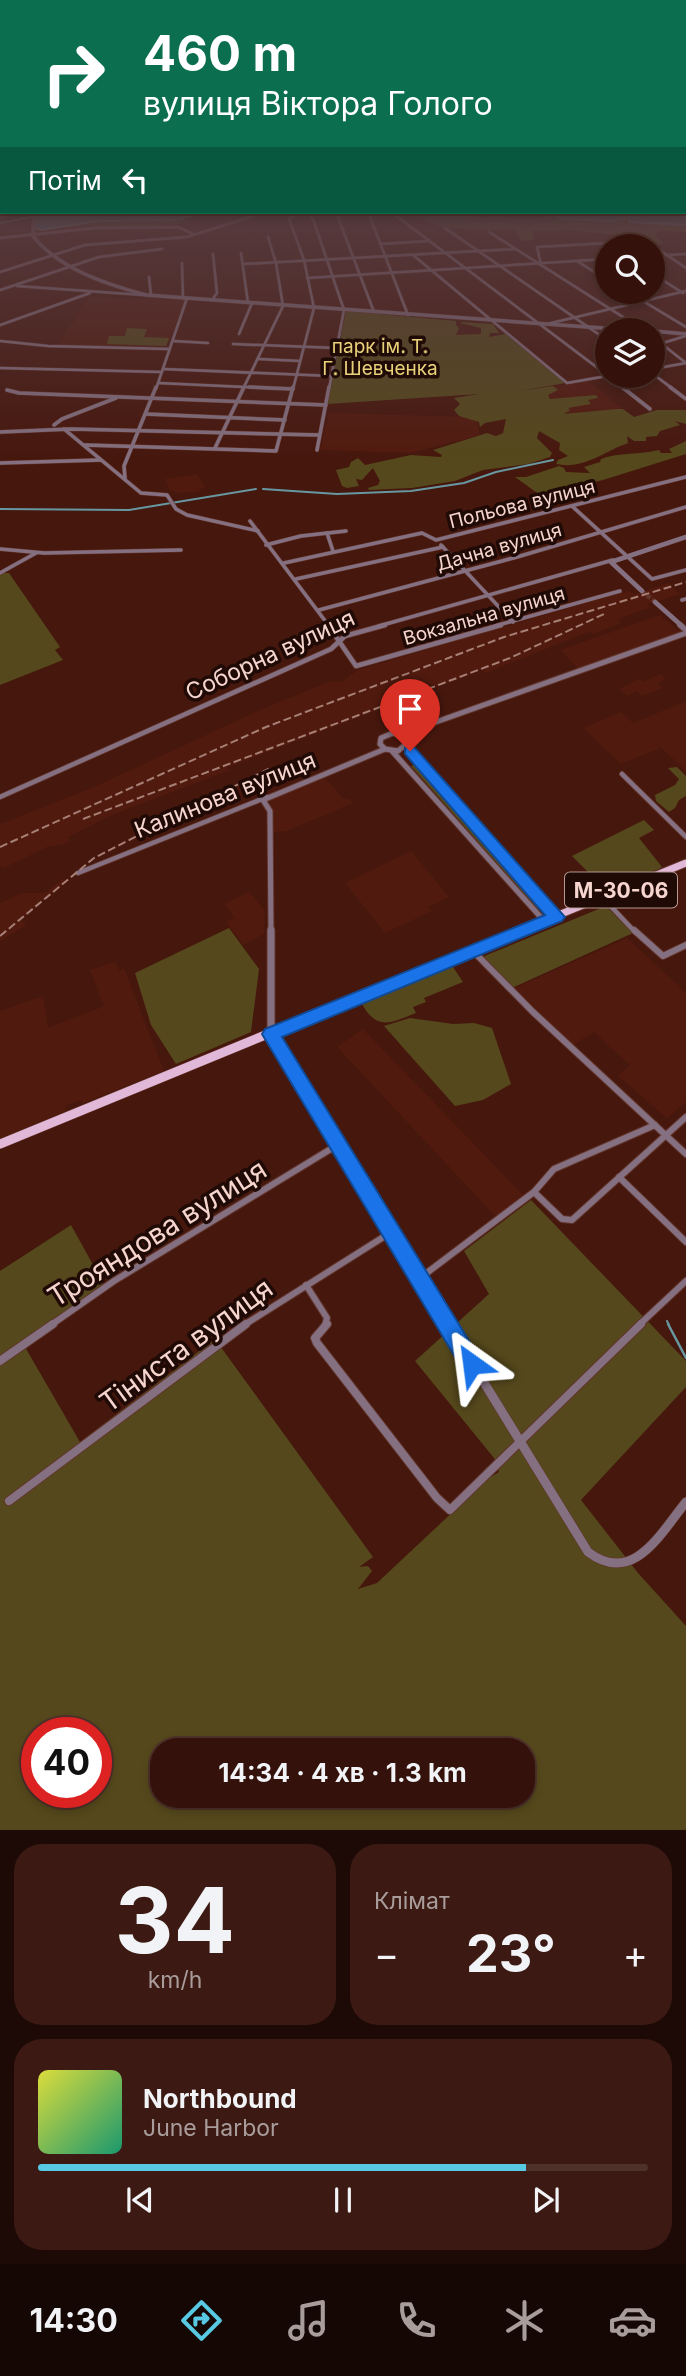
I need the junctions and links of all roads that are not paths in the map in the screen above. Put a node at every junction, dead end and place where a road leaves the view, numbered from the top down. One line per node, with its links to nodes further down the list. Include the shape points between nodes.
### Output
1 (45, 288): 16 (street)
2 (131, 288): 18 (street)
3 (148, 288): 18 (street)
4 (184, 288): 20 (street)
5 (217, 288): 21 (street)
6 (247, 288): 22 (street)
7 (280, 288): 25 (street)
8 (309, 288): 26 (street)
9 (338, 288): 28 (street)
10 (365, 288): 29 (street)
11 (398, 288): 30 (street)
12 (453, 288): 33 (street)
13 (493, 288): 34 (street)
14 (533, 288): 31 (street)
15 (579, 288): 27 (street)
16 (93, 292): 18 (street); 36 (street)
17 (685, 292): 19 (street)
18 (148, 295): 20 (street)
19 (665, 296)
20 (185, 298): 21 (street); 45 (street)
21 (212, 300): 22 (street)
22 (250, 303): 25 (street); 42 (street)
23 (628, 304): 27 (street)
24 (647, 304): 39 (street)
25 (283, 306): 26 (street); 49 (street)
26 (314, 308): 28 (street); 51 (street)
27 (610, 308): 31 (street); 32 (street)
28 (344, 310): 29 (street); 52 (street)
29 (374, 312): 30 (street)
30 (408, 315): 33 (street)
31 (575, 316): 35 (street); 37 (street)
32 (625, 318)
33 (492, 320): 34 (street); 66 (street, via 567,383)
34 (541, 324): 35 (street); 58 (street)
35 (547, 324): 37 (street)
36 (0, 325)
37 (591, 327): 38 (street); 40 (street)
38 (595, 327)
39 (686, 327)
40 (595, 330)
41 (665, 332): 43 (street)
42 (239, 334)
43 (686, 335): 47 (street)
44 (0, 341): 53 (street)
45 (173, 341): 46 (street); 53 (street)
46 (208, 343)
47 (665, 343)
48 (233, 344): 49 (street)
49 (265, 345): 51 (street); 54 (street)
50 (665, 346): 56 (street)
51 (303, 347): 52 (street); 55 (street)
52 (337, 348): 65 (street)
53 (170, 349): 61 (street)
54 (259, 359): 55 (street); 63 (street)
55 (300, 361): 64 (street)
56 (686, 363): 60 (street)
57 (221, 365): 62 (street)
58 (595, 366)
59 (0, 368): 61 (street)
60 (665, 368)
61 (163, 371): 62 (street); 68 (street)
62 (218, 371): 63 (street)
63 (251, 373): 64 (street); 69 (street)
64 (296, 375): 65 (street); 71 (street)
65 (331, 376): 78 (street)
66 (595, 378)
67 (665, 381): 75 (street)
68 (158, 383): 69 (street); 74 (street)
69 (245, 387): 71 (street); 76 (street)
70 (623, 388): 79 (street)
71 (293, 389): 77 (street)
72 (7, 390): 73 (street)
73 (119, 398): 74 (street); 83 (street)
74 (152, 398): 76 (street); 80 (street)
75 (686, 399)
76 (239, 402): 77 (street); 81 (street)
77 (289, 404): 78 (street); 82 (street)
78 (326, 405): 89 (street)
79 (650, 409)
80 (146, 414): 81 (street); 85 (street)
81 (232, 417): 82 (street); 87 (street)
82 (285, 420): 88 (street)
83 (54, 425)
84 (61, 429): 85 (street); 86 (street); 90 (street)
85 (140, 430): 87 (street); 91 (street)
86 (0, 432)
87 (224, 432): 88 (street); 92 (street)
88 (281, 435): 89 (street); 92 (street, via 276,451)
89 (319, 435): 93 (street)
90 (85, 445): 91 (street); 94 (street)
91 (134, 446): 92 (street); 97 (street, via 124,466)
92 (215, 449)
93 (317, 450)
94 (101, 460): 95 (street); 97 (street)
95 (0, 463)
96 (686, 477): 98 (street, Польова вулиця)
97 (125, 478): 102 (street, via 144,494 167,495 176,509 187,515)
98 (573, 507): 103 (street); 106 (street, Польова вулиця)
99 (686, 507): 103 (street, Дачна вулиця)
100 (250, 521): 102 (street)
101 (346, 531): 104 (street)
102 (260, 532): 107 (street)
103 (600, 532): 113 (street); 117 (street, Дачна вулиця)
104 (327, 533): 107 (street); 111 (street)
105 (686, 537): 113 (street)
106 (436, 540): 108 (street); 111 (street, Польова вулиця, via 422,533)
107 (266, 545): 115 (street)
108 (443, 547): 117 (street); 120 (street)
109 (0, 549): 112 (street)
110 (181, 550): 112 (street)
111 (333, 551): 115 (street, Польова вулиця)
112 (36, 553): 119 (street)
113 (625, 556): 114 (street); 118 (street, via 655,579)
114 (612, 562): 116 (street); 122 (street)
115 (284, 563): 120 (street)
116 (602, 563): 123 (street, Соборна вулиця)
117 (465, 570): 123 (street); 125 (street, Дачна вулиця)
118 (686, 570)
119 (0, 573)
120 (296, 579): 125 (street)
121 (620, 591): 126 (street, Вокзальна вулиця)
122 (642, 592)
123 (489, 595): 126 (street); 128 (street, Соборна вулиця)
124 (655, 602): 127 (street)
125 (319, 610): 128 (street)
126 (513, 622): 128 (street, Вокзальна вулиця, via 356,666)
127 (686, 632): 129 (street)
128 (338, 641): 134 (street, Соборна вулиця, via 331,649)
129 (419, 729): 130 (street); 131 (street)
130 (393, 733): 131 (street); 132 (street, via 380,741)
131 (407, 743): 132 (street, Калинова вулиця); 140 (street, via 418,762)
132 (388, 750): 135 (street, Калинова вулиця); 141 (street)
133 (622, 774): 136 (street)
134 (0, 797)
135 (267, 797): 138 (street, Калинова вулиця); 144 (street, via 262,802 270,811)
136 (686, 837)
137 (686, 863): 139 (main road, М-30-06)
138 (79, 873)
139 (603, 898): 140 (main road, М-30-06); 142 (street, via 663,956)
140 (557, 917): 141 (main road, М-30-06)
141 (545, 922): 143 (main road, М-30-06)
142 (686, 945)
143 (473, 951): 144 (main road, М-30-06); 146 (street)
144 (271, 1034): 148 (main road, М-30-06); 149 (street)
145 (686, 1117): 147 (street)
146 (654, 1125): 147 (street); 152 (street, via 554,1169)
147 (665, 1135): 150 (street); 151 (street)
148 (0, 1144)
149 (338, 1144): 153 (street); 158 (street, Трояндова вулиця, via 114,1281)
150 (686, 1154)
151 (619, 1177): 152 (street, via 568,1221); 154 (street)
152 (534, 1192): 155 (street)
153 (393, 1231): 155 (street); 157 (street, Тіниста вулиця)
154 (686, 1242)
155 (420, 1278): 159 (street)
156 (686, 1281): 159 (street)
157 (306, 1285): 159 (street, via 327,1318 315,1338 317,1343 450,1510); 160 (street, Тіниста вулиця, via 241,1327)
158 (0, 1361)
159 (519, 1442): 161 (street, via 588,1552 617,1568 635,1559)
160 (9, 1501)
161 (686, 1502)

